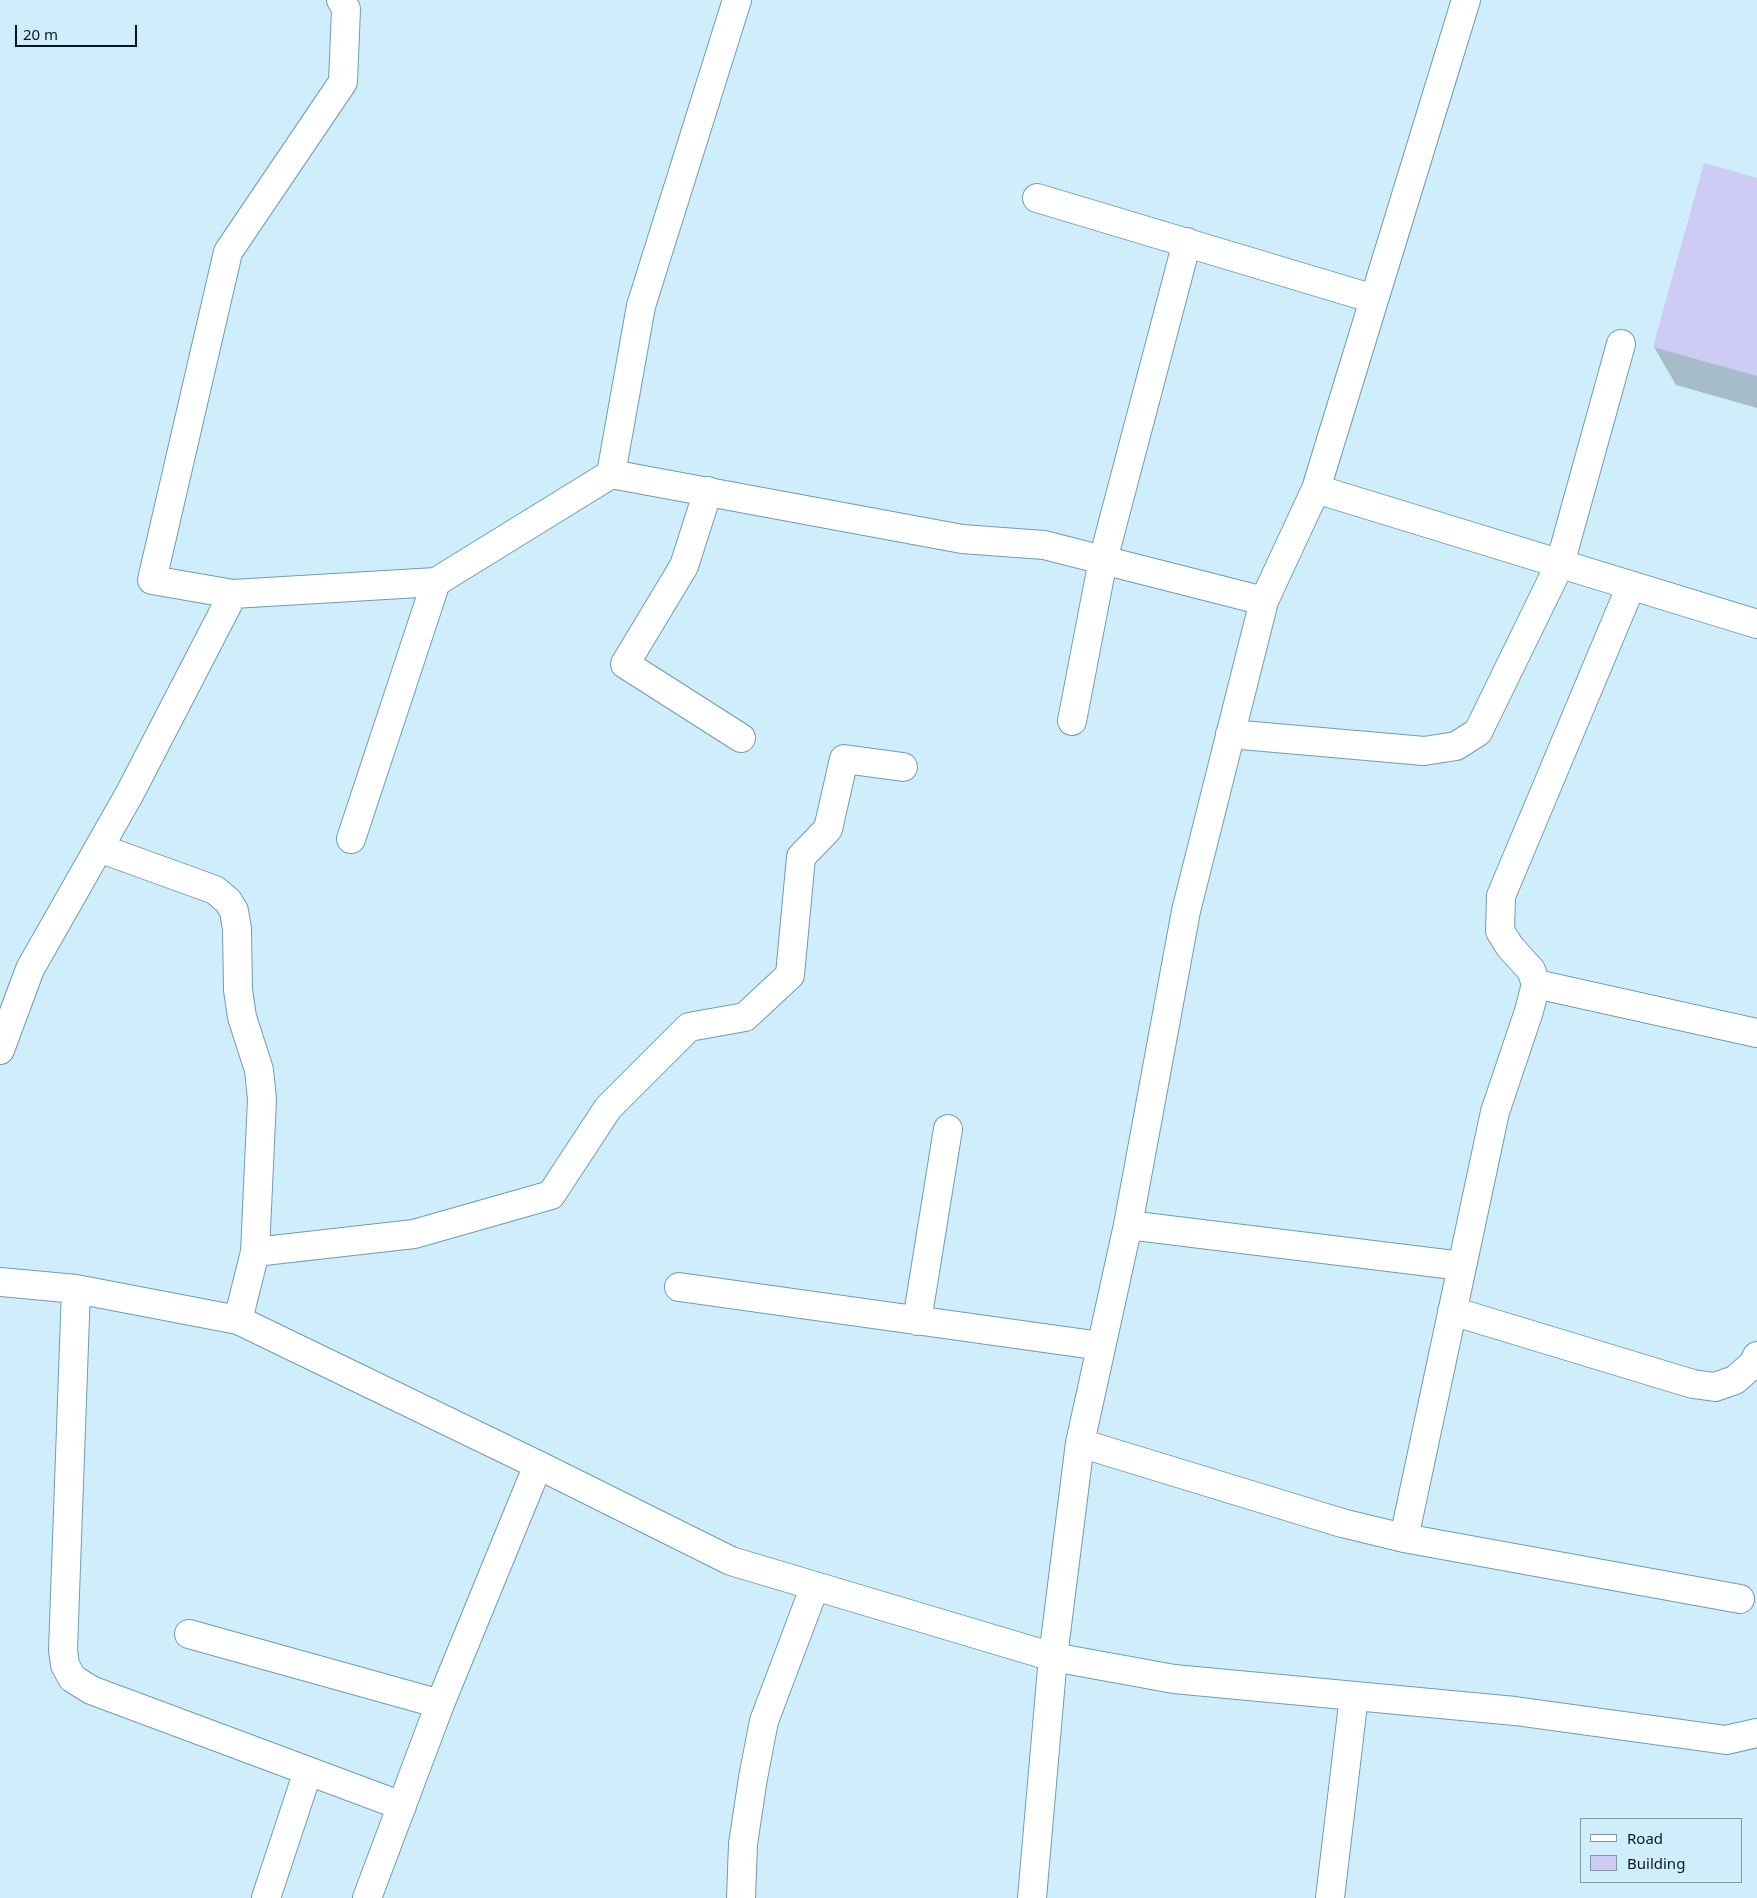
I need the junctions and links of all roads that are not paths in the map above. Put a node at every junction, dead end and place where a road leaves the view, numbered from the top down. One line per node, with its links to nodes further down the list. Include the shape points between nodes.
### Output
1 (341, 0): 15 (street, via 346,9 343,82 228,252 152,580)
2 (737, 0): 8 (street, via 641,306)
3 (1466, 0): 6 (street)
4 (1037, 198): 5 (street)
5 (1187, 242): 6 (street); 11 (street)
6 (1374, 299): 9 (street)
7 (1621, 344): 12 (street)
8 (611, 474): 10 (street); 13 (street)
9 (1316, 489): 12 (street); 16 (street)
10 (708, 491): 11 (street, via 962,539 1044,545); 20 (street, via 684,566 624,664)
11 (1103, 560): 16 (street); 18 (street)
12 (1560, 564): 14 (street); 19 (street, via 1478,732 1456,746 1424,751)
13 (436, 582): 15 (street); 22 (street)
14 (1631, 586): 17 (street); 24 (street, via 1501,896 1500,931 1530,970)
15 (233, 594): 23 (street)
16 (1264, 601): 19 (street)
17 (1757, 624)
18 (1072, 721)
19 (1230, 734): 28 (street, via 1186,911)
20 (741, 738)
21 (904, 767): 29 (street, via 844,759 828,829 800,857 790,975 745,1017 689,1027 608,1108 552,1196 414,1234)
22 (351, 839)
23 (99, 848): 26 (street, via 30,969); 29 (street, via 215,890 234,911 242,1017 259,1070 262,1099)
24 (1536, 984): 25 (street); 30 (street, via 1495,1112)
25 (1757, 1033)
26 (0, 1050)
27 (948, 1129): 36 (street)
28 (1128, 1224): 30 (street); 37 (street)
29 (255, 1252): 35 (street)
30 (1462, 1266): 34 (street)
31 (0, 1282): 33 (street)
32 (678, 1287): 36 (street)
33 (76, 1289): 35 (street); 49 (street, via 65,1665 72,1678 92,1690)
34 (1452, 1311): 38 (street, via 1693,1384 1716,1386 1734,1380 1753,1364); 41 (street)
35 (238, 1320): 40 (street)
36 (917, 1321): 37 (street)
37 (1101, 1346): 39 (street)
38 (1757, 1356)
39 (1080, 1443): 41 (street, via 1342,1523); 45 (street)
40 (538, 1465): 42 (street, via 731,1561); 47 (street)
41 (1404, 1538): 43 (street)
42 (815, 1586): 45 (street); 53 (street, via 764,1721 743,1844)
43 (1740, 1599)
44 (189, 1634): 47 (street)
45 (1053, 1657): 46 (street, via 1174,1679); 54 (street)
46 (1354, 1696): 48 (street, via 1515,1711 1726,1740); 55 (street)
47 (440, 1704): 50 (street)
48 (1757, 1733)
49 (308, 1771): 50 (street); 51 (street)
50 (402, 1806): 52 (street)
51 (266, 1898)
52 (367, 1898)
53 (741, 1898)
54 (1032, 1898)
55 (1330, 1898)

